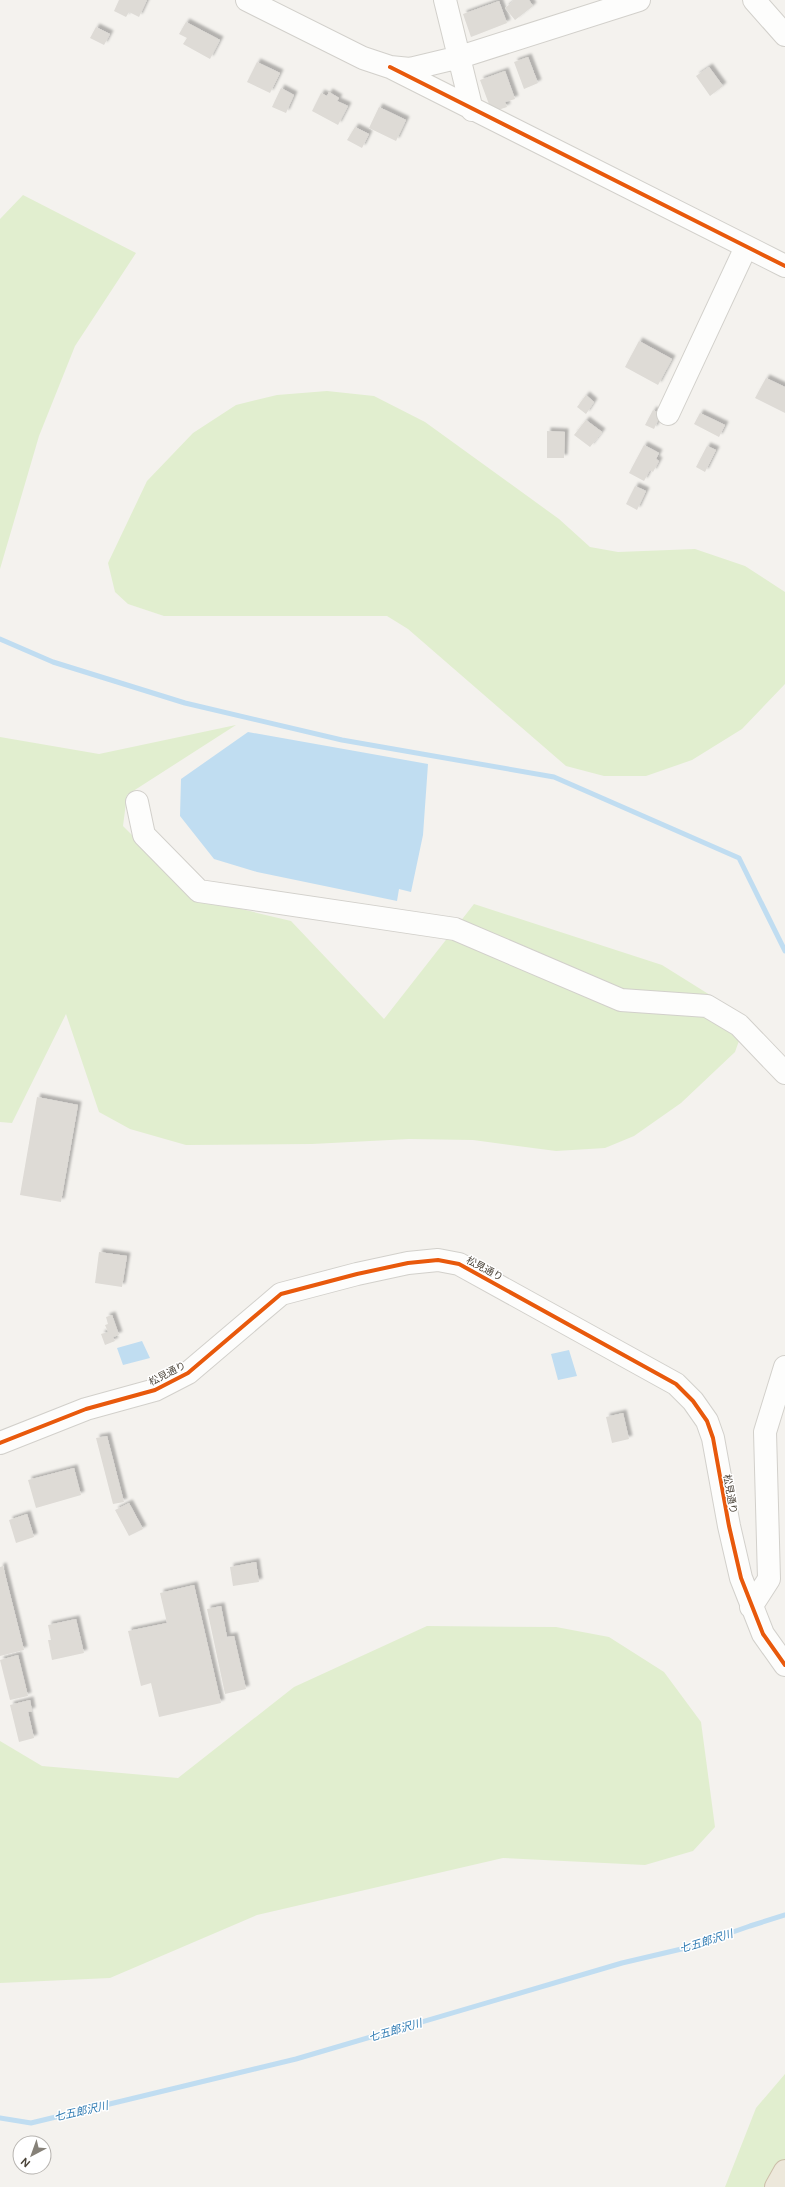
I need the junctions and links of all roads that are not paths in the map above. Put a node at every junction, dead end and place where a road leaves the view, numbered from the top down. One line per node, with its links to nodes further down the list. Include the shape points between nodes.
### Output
1 (247, 0): 7 (street, via 363,58)
2 (445, 0): 6 (street)
3 (639, 0): 6 (street)
4 (754, 0): 5 (street)
5 (785, 35)
6 (460, 57): 7 (street, via 410,69); 8 (street)
7 (390, 67): 8 (street)
8 (472, 110): 9 (street)
9 (746, 247): 10 (street); 11 (street)
10 (785, 266)
11 (668, 414)
12 (137, 802): 13 (street, via 144,835 199,892 456,929 621,1000 707,1006 739,1026)
13 (785, 1073)
14 (785, 1367): 16 (street, via 765,1432 769,1579)
15 (0, 1443): 16 (street, 松見通り, via 86,1409 155,1390 188,1373 281,1294 408,1263 438,1260 459,1264 676,1384 693,1401 707,1421 713,1438 729,1526 741,1578)
16 (751, 1607): 17 (street, 松見通り, via 763,1634)
17 (785, 1665)
18 (785, 2171): 19 (highway)
19 (776, 2187)

